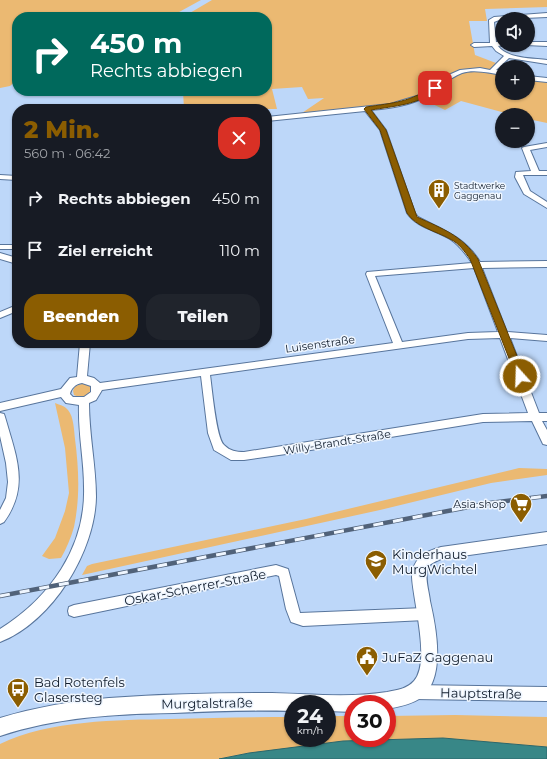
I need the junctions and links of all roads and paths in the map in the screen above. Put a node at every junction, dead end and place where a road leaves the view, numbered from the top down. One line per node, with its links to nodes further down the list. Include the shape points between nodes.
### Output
1 (547, 16): 3 (street, via 494,19 491,21)
2 (535, 41): 4 (street)
3 (493, 44): 5 (street); 6 (street, via 499,52)
4 (547, 44)
5 (474, 45)
6 (508, 56): 7 (street); 8 (street)
7 (547, 62)
8 (492, 71): 9 (street); 12 (street, via 462,71 422,96 391,106)
9 (495, 72)
10 (535, 79): 11 (street)
11 (547, 80)
12 (366, 109): 13 (street); 27 (street, via 383,130 414,219 454,238 470,253)
13 (272, 118)
14 (547, 145): 15 (street, via 526,148)
15 (536, 173): 16 (street); 20 (street, via 519,174 518,177 524,188)
16 (547, 173)
17 (0, 177): 18 (street)
18 (12, 178)
19 (547, 198): 20 (street)
20 (538, 199): 21 (street)
21 (547, 206)
22 (0, 247): 23 (street)
23 (12, 247)
24 (0, 256): 25 (street)
25 (12, 260)
26 (547, 264): 27 (street)
27 (477, 265): 30 (street); 32 (street, via 370,274)
28 (12, 310): 29 (street)
29 (0, 315)
30 (505, 335): 31 (street, Luisenstraße); 32 (street, Luisenstraße, via 468,336); 41 (street)
31 (547, 338)
32 (399, 345): 34 (street, Luisenstraße)
33 (84, 348): 35 (street)
34 (205, 372): 36 (street, Luisenstraße); 41 (street, Willy-Brandt-Straße, via 218,447 231,456 286,450 483,418)
35 (82, 379): 36 (street, via 92,381); 37 (street, via 70,384)
36 (97, 387): 38 (street, via 94,396)
37 (65, 392): 38 (street, via 70,400); 39 (street)
38 (84, 402): 48 (street, via 90,500 84,535 63,580 32,614)
39 (0, 407)
40 (0, 417): 44 (street, via 10,457 13,491 10,503)
41 (536, 417): 42 (street, Willy-Brandt-Straße); 43 (street)
42 (547, 418)
43 (547, 441)
44 (0, 519)
45 (547, 538): 47 (street, via 441,553 429,557 423,563 420,573)
46 (74, 611): 47 (street, Oskar-Scherrer-Straße, via 276,570 284,573 296,618 303,620)
47 (425, 614): 49 (street, via 429,670 425,681)
48 (0, 636)
49 (414, 692): 50 (street, Hauptstraße); 51 (street, Murgtalstraße, via 394,700 376,702 125,705 46,714)
50 (547, 694)
51 (0, 727)

